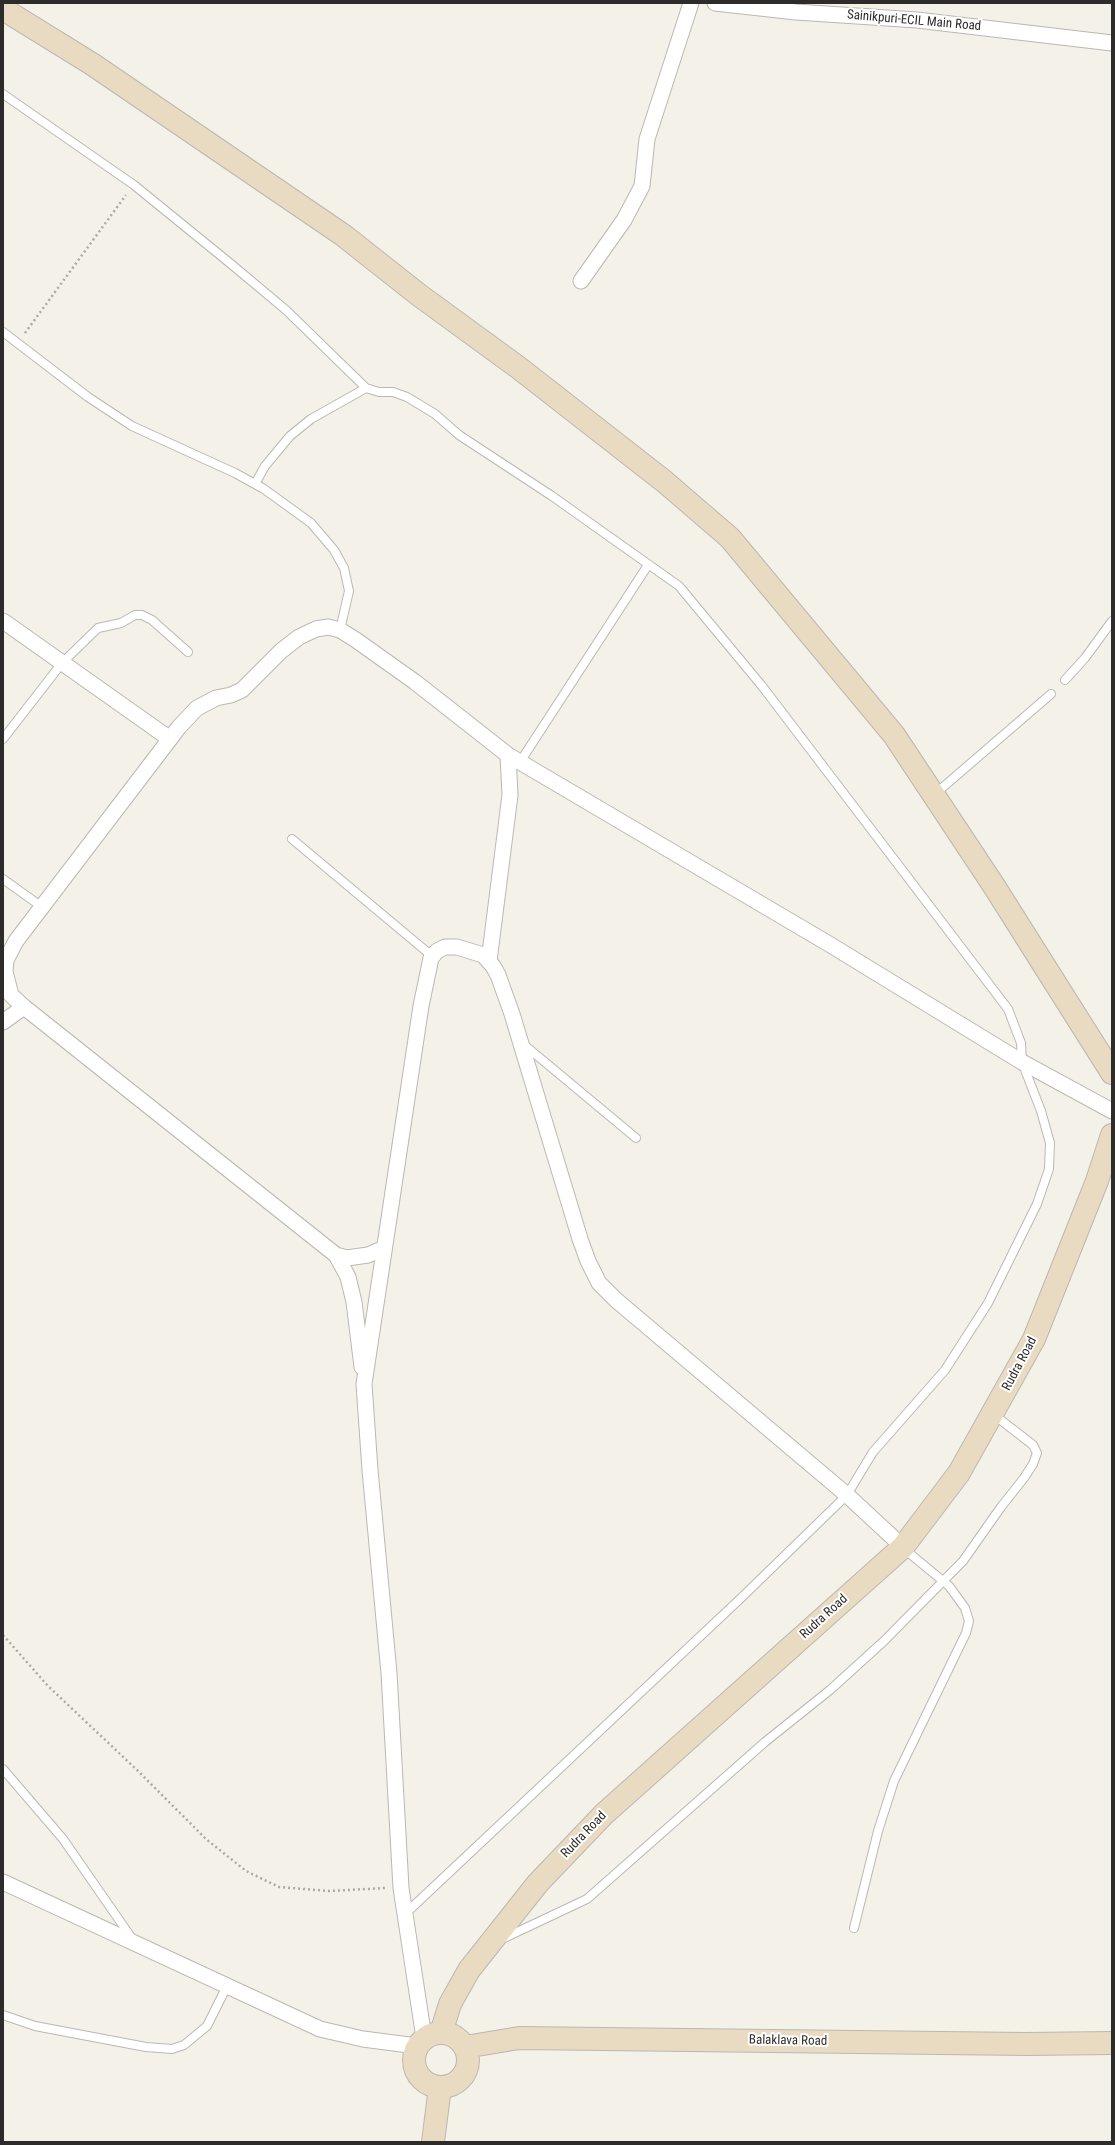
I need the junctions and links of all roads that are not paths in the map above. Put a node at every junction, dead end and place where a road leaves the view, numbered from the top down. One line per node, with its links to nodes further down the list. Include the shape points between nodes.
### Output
1 (691, 3): 7 (street, via 647,138 642,186 624,220)
2 (715, 3): 3 (street, Sainikpuri-ECIL Main Road)
3 (796, 7): 5 (street, Sainikpuri-ECIL Main Road)
4 (3, 9): 22 (street, via 99,68 343,235 665,482 730,538 772,586 894,735)
5 (1112, 42)
6 (3, 94): 9 (lane, via 134,185 286,310)
7 (581, 281)
8 (3, 332): 10 (lane, via 88,397 132,426)
9 (366, 388): 10 (lane, via 311,419 290,436 265,466); 11 (lane, via 407,397 435,414 460,435 552,496)
10 (255, 484): 14 (lane, via 311,523 334,550 344,568 349,591)
11 (648, 565): 21 (lane); 31 (lane, via 679,586 762,686 1008,1009 1021,1044)
12 (3, 621): 16 (street)
13 (1112, 621): 17 (lane)
14 (340, 630): 20 (street, via 328,627 299,636 242,690 216,698 197,708); 21 (street, via 415,682)
15 (188, 652): 16 (lane, via 152,620 135,615 120,623 98,628)
16 (62, 663): 19 (lane); 20 (street)
17 (1065, 680)
18 (1051, 694): 22 (lane)
19 (3, 739)
20 (170, 739): 25 (street)
21 (514, 758): 27 (street); 31 (street, via 829,944)
22 (933, 796): 32 (street)
23 (292, 839): 26 (lane)
24 (3, 879): 25 (lane)
25 (42, 907): 28 (street, via 16,941 6,960 5,972 11,995)
26 (432, 956): 27 (street, via 445,947 457,947 483,955); 36 (street, via 421,1006)
27 (489, 961): 30 (street, via 498,975)
28 (24, 1007): 29 (street); 37 (street)
29 (3, 1022)
30 (519, 1040): 35 (lane); 40 (street, via 580,1239 599,1283)
31 (1022, 1062): 33 (street); 40 (lane, via 1041,1111 1050,1144 1049,1169 1037,1204 988,1303 945,1370 873,1452)
32 (1112, 1073)
33 (1112, 1111)
34 (1112, 1135): 39 (street, Rudra Road, via 1097,1181 1034,1339)
35 (636, 1138)
36 (384, 1248): 37 (street, via 368,1255 348,1258); 38 (street)
37 (336, 1255): 38 (street, via 348,1277 354,1302)
38 (364, 1384): 45 (street, via 389,1673 402,1888)
39 (994, 1414): 41 (street, Rudra Road, via 959,1474); 42 (lane, via 1032,1445 1037,1453 1024,1478 963,1560)
40 (847, 1495): 41 (street); 45 (lane)
41 (903, 1547): 42 (lane); 48 (street, Rudra Road, via 604,1814 538,1883)
42 (943, 1581): 46 (lane, via 965,1608 969,1621 966,1633 894,1781 878,1831); 48 (lane, via 884,1641 830,1690 764,1742 587,1899 514,1935)
43 (3, 1768): 47 (lane, via 63,1839)
44 (3, 1882): 47 (street)
45 (406, 1913): 51 (street)
46 (854, 1928)
47 (135, 1944): 49 (street)
48 (488, 1944): 51 (street, Rudra Road, via 469,1970)
49 (227, 1986): 50 (lane, via 207,2026 194,2039 172,2048 146,2047 35,2026); 51 (street, via 320,2029 363,2039)
50 (3, 2015)
51 (428, 2039): 53 (street, via 451,2034); 54 (street, via 414,2055 416,2073 422,2080)
52 (1112, 2043): 53 (street, Balaklava Road, via 519,2038)
53 (465, 2047): 54 (street, via 468,2056 464,2074 453,2084)
54 (440, 2087): 55 (street)
55 (433, 2142)

